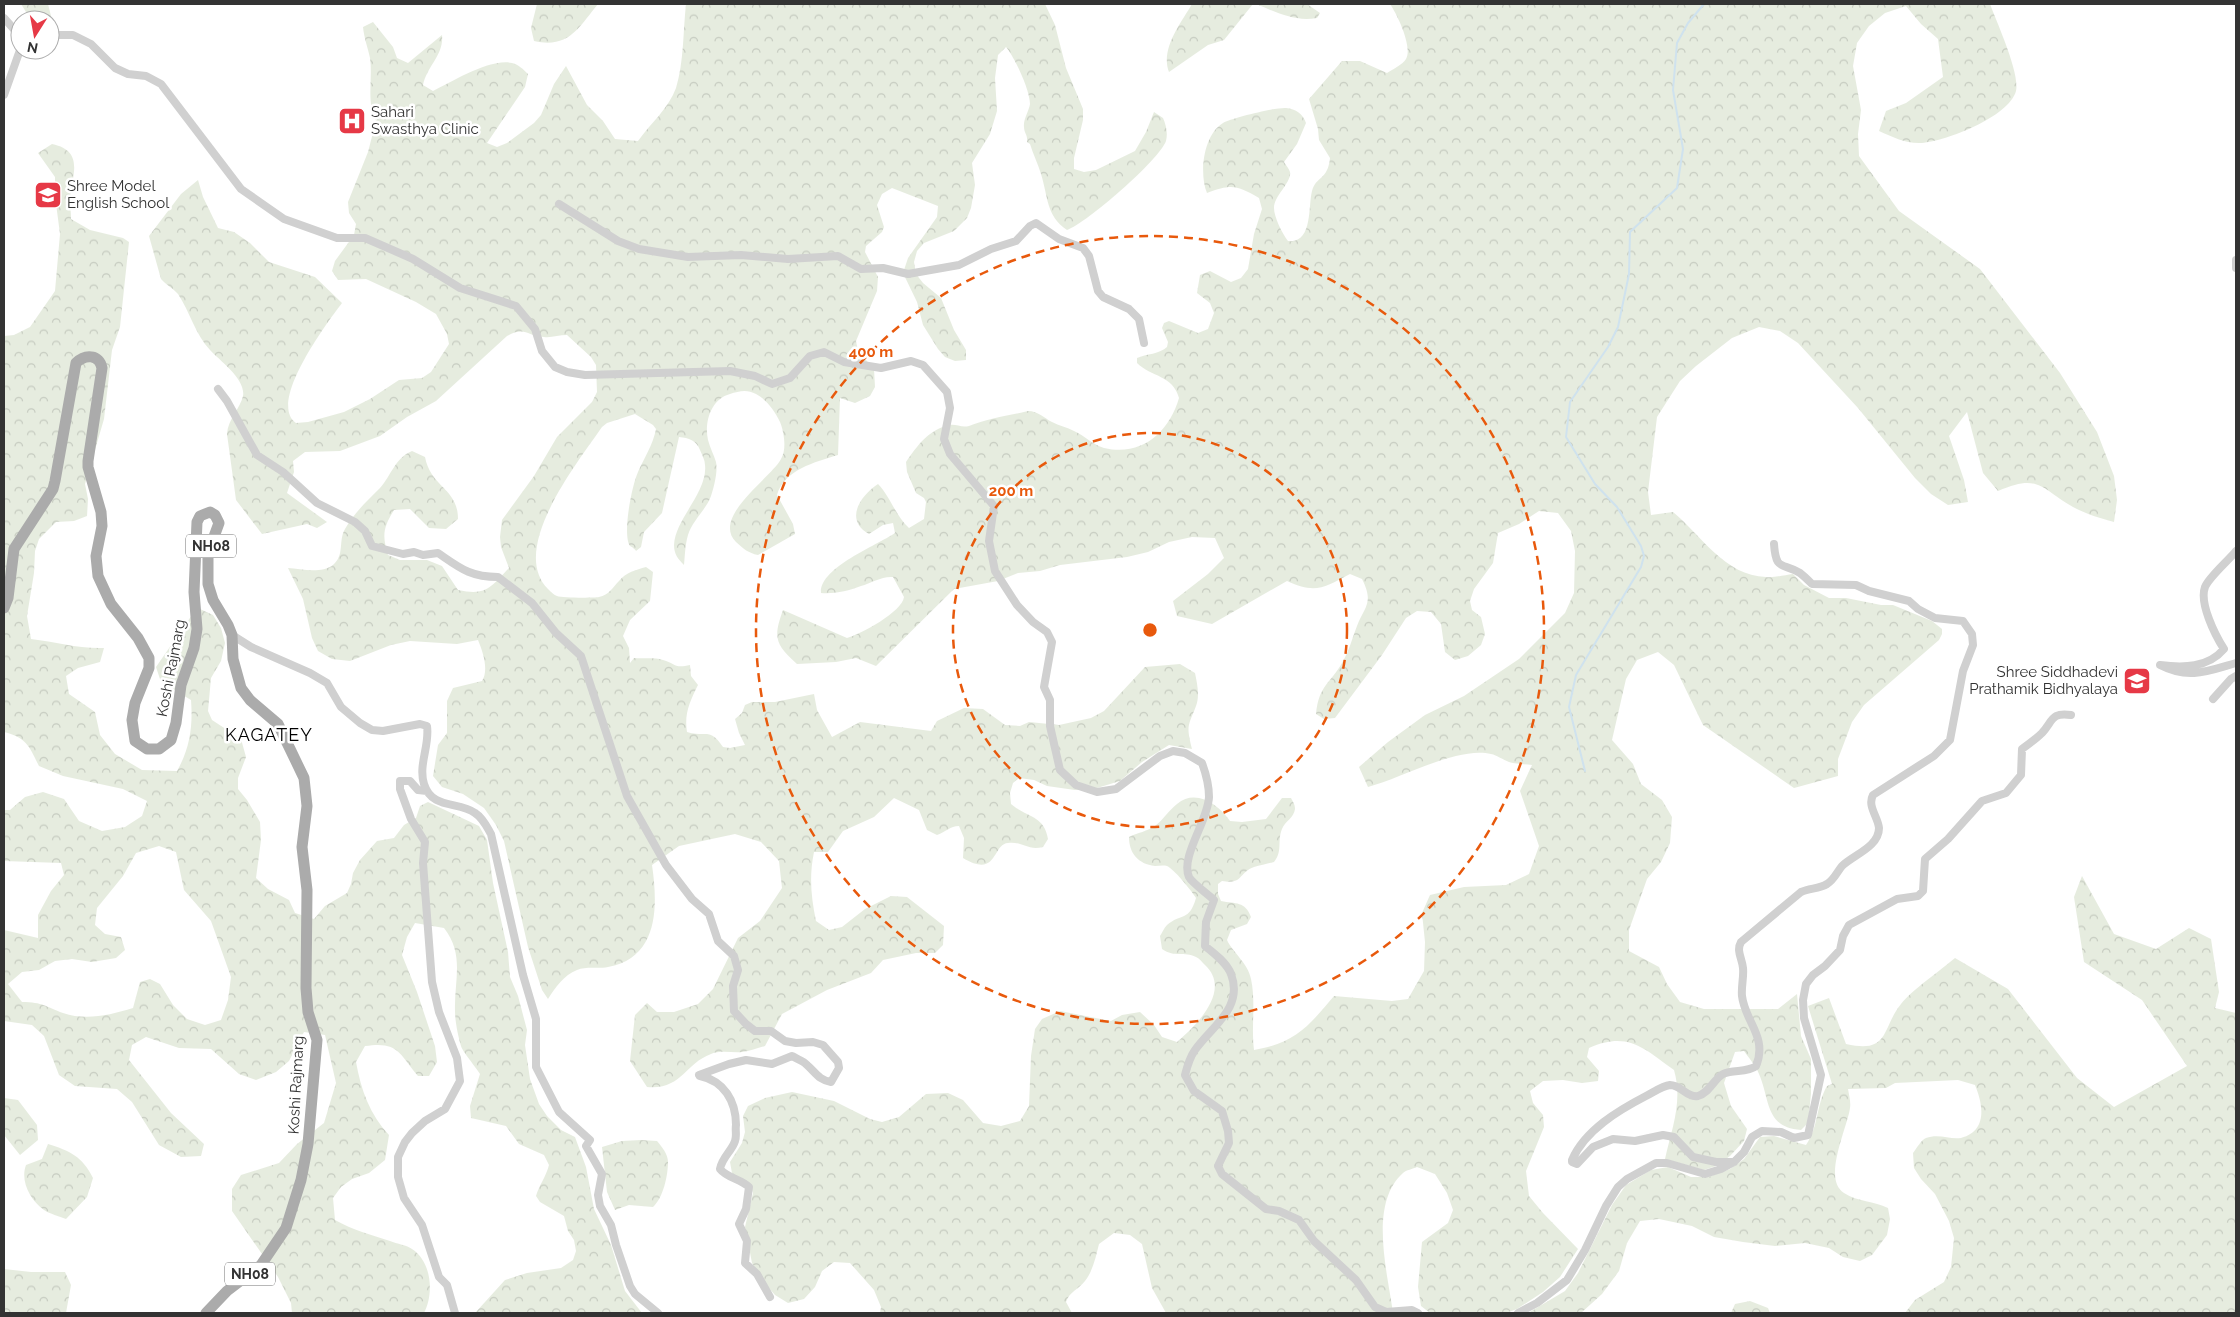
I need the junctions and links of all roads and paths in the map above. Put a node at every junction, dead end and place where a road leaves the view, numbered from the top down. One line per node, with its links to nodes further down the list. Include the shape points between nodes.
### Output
1 (60, 35): 23 (street, via 73,35 91,44 115,68 128,74 146,76 160,84 241,188 284,219 337,238 365,238 413,259 460,288 516,306 534,329 542,351 555,367 567,372 634,375 730,371 755,376 772,384 790,378 810,356 824,352 844,362 881,368 912,361 923,365 946,392 950,408 944,438 950,454 994,506 989,541 995,571 1017,604 1047,632 1052,642 1044,688 1050,700 1050,726 1060,770 1076,785 1097,792 1116,789 1160,756 1173,751 1185,753 1202,763 1209,798 1203,824 1190,851 1188,871 1190,879 1214,900 1206,922 1205,946 1231,973 1234,990 1230,1006 1195,1050 1185,1075 1194,1091 1222,1111 1229,1143 1218,1166 1222,1174 1266,1208 1299,1220 1314,1241 1356,1280 1375,1307 1386,1312 1412,1310)
2 (16, 60): 3 (street)
3 (4, 95)
4 (559, 204): 7 (street, via 639,249 688,257 741,255 788,259 838,256 861,269 883,268 908,274 960,265 1016,241 1036,223 1059,239 1082,248 1089,256 1098,291 1103,298 1129,309 1139,320)
5 (2236, 260): 6 (street)
6 (2236, 268)
7 (1144, 343)
8 (218, 389): 19 (street, via 228,401 257,455 283,472 317,503 355,522 366,531 372,546 403,554 438,553 483,578 498,577 532,603 556,633 582,656 627,796 666,865 692,900 709,914 718,941 734,956 738,970 733,986 734,1011 755,1030 771,1031 785,1041 823,1045 838,1062 839,1068 831,1082 816,1076 806,1064 792,1056 772,1064 746,1060 699,1075 717,1081 736,1110 735,1141 720,1169 749,1187 746,1209 739,1224 747,1241 745,1263 757,1274)
9 (1774, 544): 18 (street, via 1778,563 1800,573 1812,584 1856,585 1909,601 1935,618 1963,621 1972,634 1973,645 1963,671 1950,740 1934,756 1873,795 1871,804 1879,827 1870,845 1850,859 1826,884 1801,892 1741,942 1738,951 1744,971 1742,994 1745,1010 1760,1040 1756,1066 1726,1072 1698,1096 1692,1096 1675,1085 1665,1086 1621,1109 1591,1134 1572,1160 1579,1163 1593,1147 1613,1139 1635,1141 1663,1135 1674,1137 1693,1157)
10 (2236, 551): 13 (street, via 2205,586 2203,600 2216,637 2224,649 2218,657 2195,666 2160,665 2190,674)
11 (4, 608): 12 (main road, Koshi Rajmarg / NH08, via 14,549 56,481 76,363 88,356 96,358 102,368 88,460 102,512 96,556 98,576 110,604 138,638 149,658 149,668 132,720 139,744 153,750 165,747 171,740 176,723 181,685 197,630 195,535 196,522 204,512 215,515 219,523 208,553 208,584)
12 (232, 635): 17 (street, via 310,673 326,684 341,707 372,730 383,732 420,724 427,726 422,771); 20 (main road, Koshi Rajmarg / NH08, via 233,659 241,688 278,724 304,778 306,806 302,846 307,890 306,988 308,1012 317,1040 308,1144 286,1228 261,1265 227,1291)
13 (2236, 663)
14 (2236, 676): 15 (street)
15 (2213, 699)
16 (2071, 715): 18 (street, via 2052,718 2040,735 2022,749 2020,775 2006,793 1982,801 1925,859 1924,891 1918,896 1897,899 1849,925 1840,950 1806,984 1804,1018 1821,1075 1808,1135 1794,1138 1781,1132 1762,1131 1752,1137)
17 (427, 791): 21 (street, via 418,790 410,781 400,781 411,819 426,847 423,863 432,982 439,1012 457,1058 460,1081 445,1109 424,1121 412,1133 398,1157 398,1170 400,1188 422,1226); 22 (street, via 440,802 475,812 491,834 536,1019 536,1067 559,1112 590,1140 586,1146 602,1174 598,1195 600,1206 611,1225 630,1286)
18 (1734, 1162): 24 (street, via 1705,1174 1656,1163 1627,1179 1606,1206 1567,1280)
19 (770, 1297)
20 (206, 1313)
21 (455, 1313)
22 (658, 1313)
23 (1418, 1313)
24 (1518, 1313)

